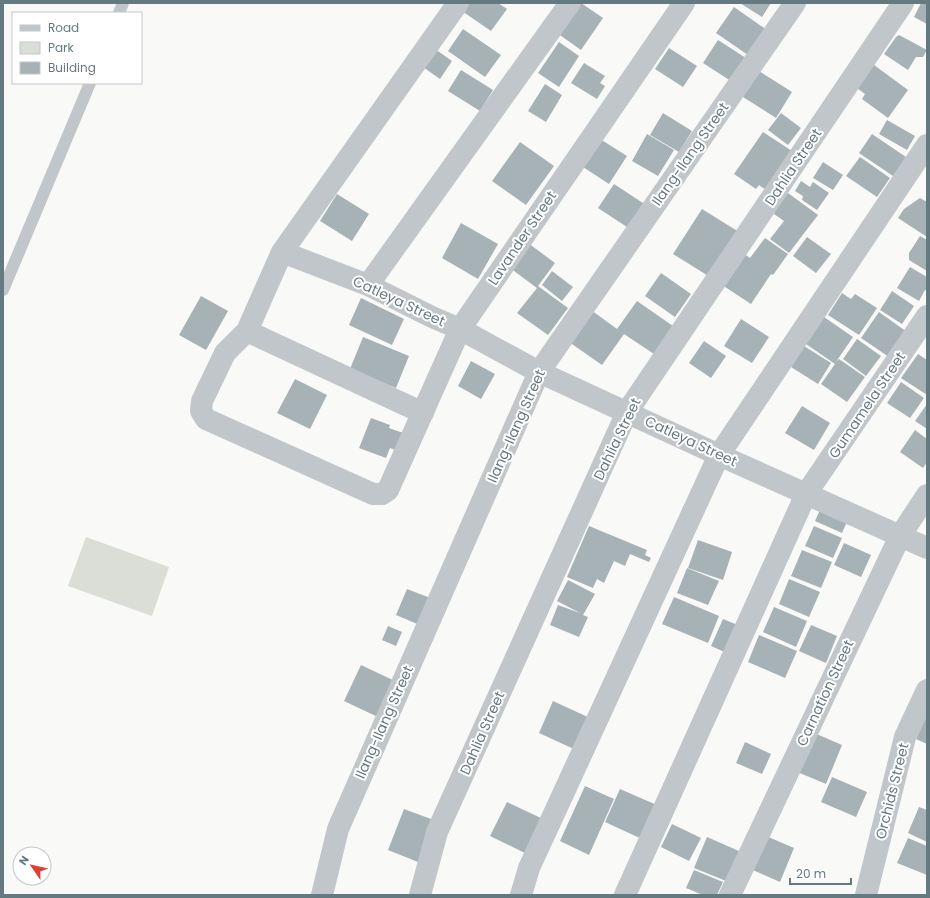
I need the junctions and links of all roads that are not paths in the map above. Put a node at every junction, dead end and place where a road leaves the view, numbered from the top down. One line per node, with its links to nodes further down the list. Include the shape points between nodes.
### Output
1 (458, 3): 8 (street)
2 (570, 3): 9 (street)
3 (684, 3): 12 (street, Lavander Street)
4 (795, 3): 14 (street, Ilang-Ilang Street)
5 (903, 3): 15 (street, Dahlia Street)
6 (90, 84): 10 (lane)
7 (927, 145): 17 (street)
8 (282, 252): 9 (street, Catleya Street); 13 (street)
9 (368, 285): 12 (street, Catleya Street)
10 (3, 290)
11 (927, 316): 18 (street, Gumamela Street)
12 (460, 329): 14 (street, Catleya Street); 16 (street, Lavander Street)
13 (247, 331): 16 (street); 16 (street, Lavander Street, via 225,353 202,401 201,411 206,419 373,494 382,494 388,490)
14 (539, 372): 15 (street, Catleya Street); 23 (street, Ilang-Ilang Street, via 338,829)
15 (627, 412): 17 (street, Catleya Street); 24 (street, Dahlia Street, via 437,832)
16 (423, 413)
17 (719, 455): 18 (street, Catleya Street); 25 (street, via 529,868)
18 (806, 494): 20 (street, Catleya Street); 26 (street, Gumamela Street)
19 (927, 495): 20 (street, Carnation Street)
20 (900, 536): 21 (street, Catleya Street); 27 (street, Carnation Street)
21 (927, 548)
22 (927, 690): 28 (street, Orchids Street, via 904,737)
23 (322, 895)
24 (420, 895)
25 (521, 895)
26 (626, 895)
27 (730, 895)
28 (866, 895)

